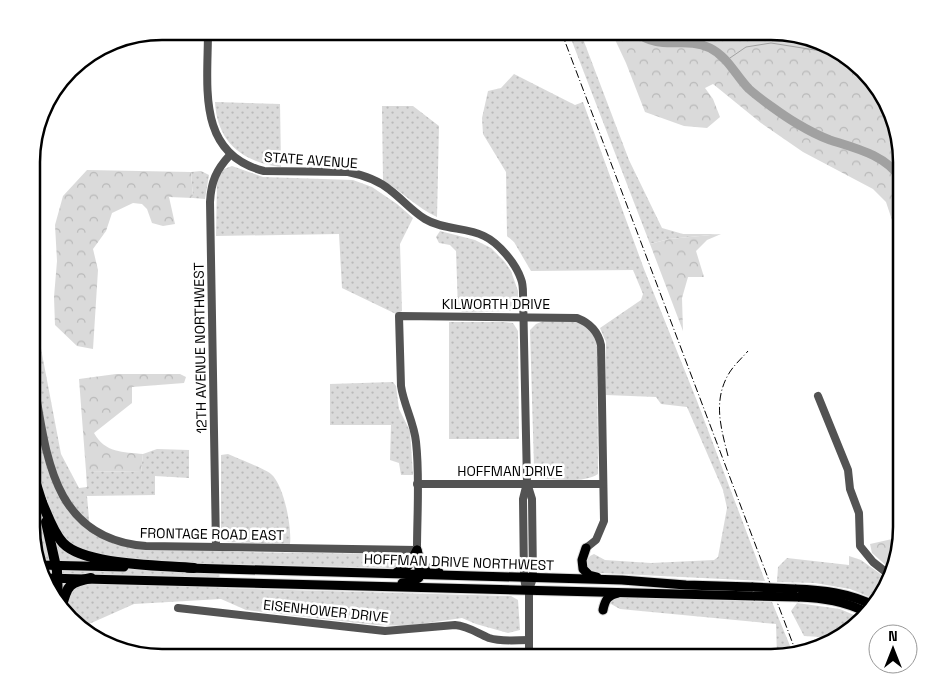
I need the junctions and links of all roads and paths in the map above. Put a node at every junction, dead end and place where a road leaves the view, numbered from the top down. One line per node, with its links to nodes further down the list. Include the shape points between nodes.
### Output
1 (208, 40): 2 (street, STATE AVENUE, via 209,112 212,126)
2 (230, 155): 3 (street, STATE AVENUE, via 264,171 360,174 390,190 427,220 484,236 497,245 521,280); 10 (street, 12TH AVENUE NORTHWEST, via 214,176 210,202)
3 (524, 317): 6 (street, STATE AVENUE); 7 (street, KILWORTH DRIVE, via 399,316 401,386 415,432); 8 (street, KILWORTH DRIVE, via 572,317 583,320 596,333 601,345)
4 (818, 396): 16 (street, via 848,470 849,485 859,513 860,546)
5 (40, 417): 10 (street, FRONTAGE ROAD EAST, via 55,482 66,503 84,522 127,544)
6 (527, 483): 7 (street, HOFFMAN DRIVE); 8 (street, HOFFMAN DRIVE); 23 (street, STATE AVENUE, via 532,499)
7 (417, 484): 12 (street)
8 (603, 484): 11 (street, via 602,526 596,540)
9 (40, 498): 14 (highway); 15 (highway, via 58,536 80,554 112,561)
10 (216, 546): 12 (street, FRONTAGE ROAD EAST)
11 (586, 548): 24 (main road, via 582,564 585,572)
12 (418, 553): 17 (main road, via 408,566); 18 (main road); 19 (main road, via 423,565 429,569)
13 (46, 565): 14 (main road, HOFFMAN DRIVE NORTHWEST)
14 (56, 566): 15 (main road, HOFFMAN DRIVE NORTHWEST); 21 (highway)
15 (194, 568): 17 (main road, HOFFMAN DRIVE NORTHWEST)
16 (885, 571)
17 (390, 574): 18 (main road, HOFFMAN DRIVE NORTHWEST)
18 (419, 574): 19 (main road, HOFFMAN DRIVE NORTHWEST); 25 (main road, via 411,582)
19 (456, 575): 23 (main road, HOFFMAN DRIVE NORTHWEST)
20 (51, 578): 21 (main road, HOFFMAN DRIVE NORTHWEST)
21 (58, 578): 22 (main road, HOFFMAN DRIVE NORTHWEST); 26 (highway)
22 (91, 578): 25 (main road, HOFFMAN DRIVE NORTHWEST); 32 (highway, via 78,580 69,586)
23 (528, 578): 24 (main road, HOFFMAN DRIVE NORTHWEST); 27 (street, STATE AVENUE)
24 (622, 580): 30 (main road, HOFFMAN DRIVE NORTHWEST)
25 (340, 585): 27 (main road, HOFFMAN DRIVE NORTHWEST)
26 (58, 590)
27 (529, 590): 28 (main road, HOFFMAN DRIVE NORTHWEST); 36 (street, STATE AVENUE)
28 (586, 592): 29 (main road, HOFFMAN DRIVE NORTHWEST); 29 (main road, via 597,597 603,610 609,596)
29 (621, 592): 30 (main road, HOFFMAN DRIVE NORTHWEST)
30 (754, 592): 31 (main road, HOFFMAN DRIVE NORTHWEST, bridge)
31 (797, 593): 33 (main road, HOFFMAN DRIVE NORTHWEST, via 836,592); 35 (main road, HOFFMAN DRIVE NORTHWEST)
32 (64, 599)
33 (867, 602)
34 (178, 608): 36 (street, EISENHOWER DRIVE, via 385,631 456,625 489,638)
35 (860, 610)
36 (529, 640): 37 (street, STATE AVENUE)
37 (529, 649)

